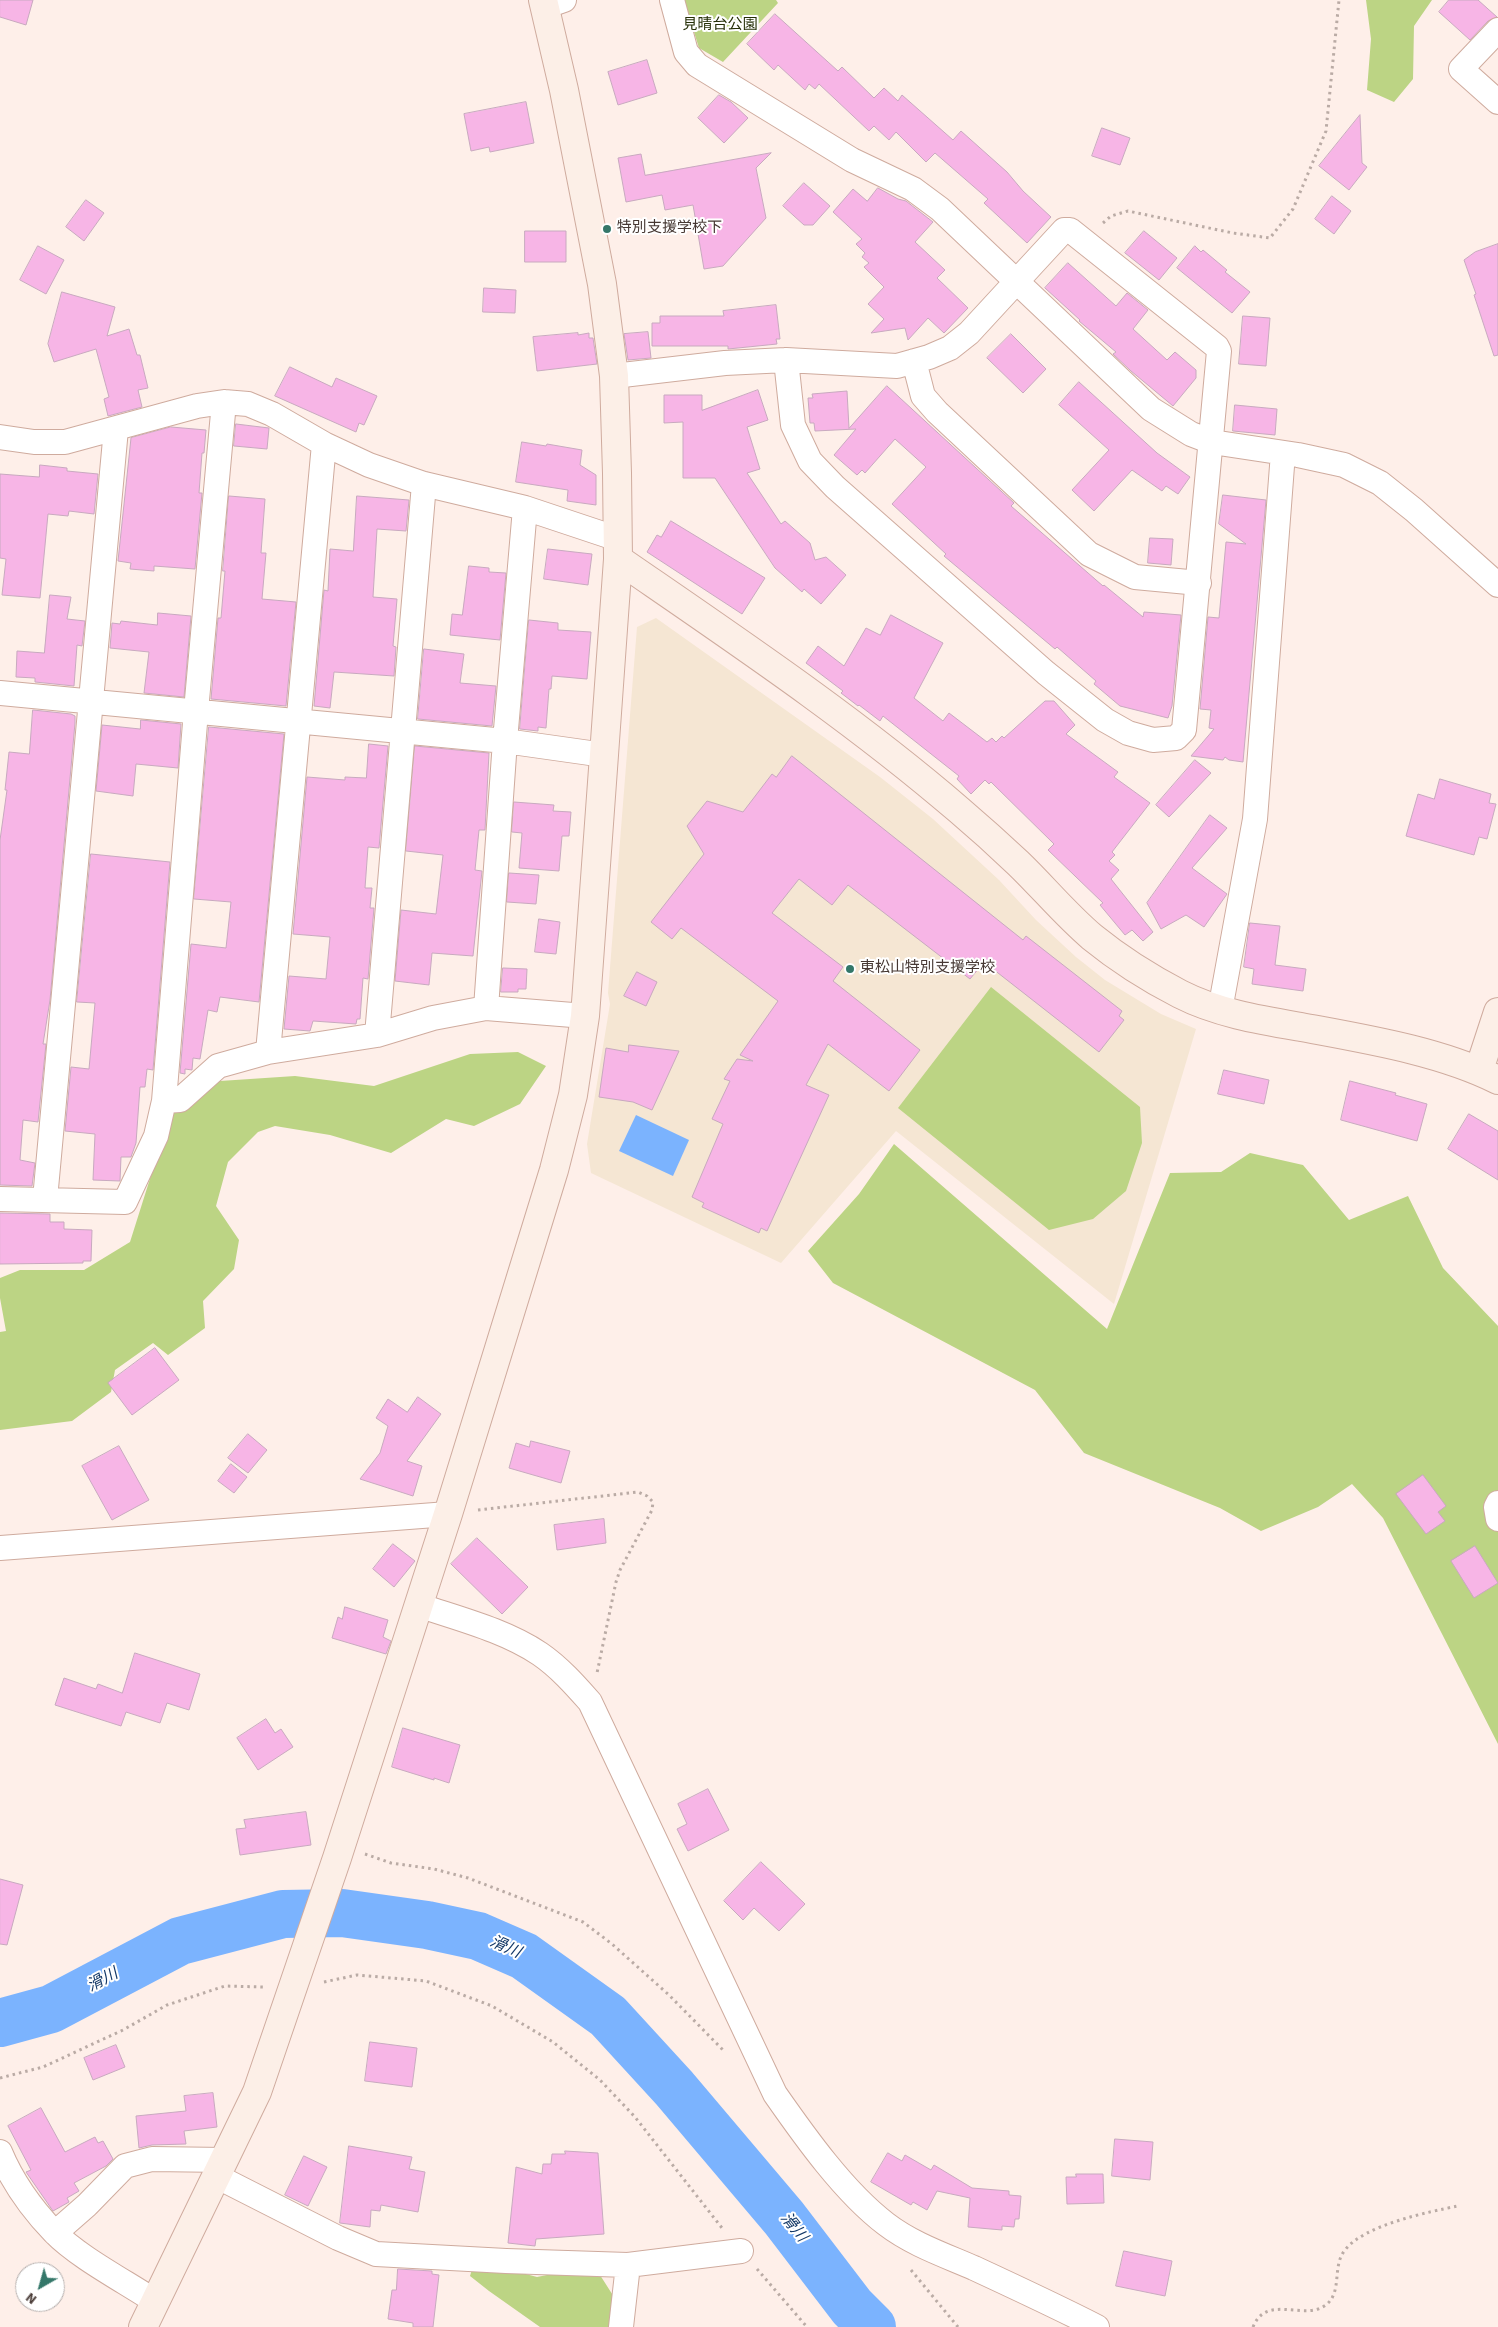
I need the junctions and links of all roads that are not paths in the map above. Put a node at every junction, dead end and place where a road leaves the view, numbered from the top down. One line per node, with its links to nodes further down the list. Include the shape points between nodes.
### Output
1 (672, 0): 5 (street, via 686,52 697,65 852,160 914,189)
2 (550, 2): 8 (street, via 602,284)
3 (1498, 30): 4 (street, via 1461,69)
4 (1498, 102)
5 (1017, 281): 7 (street, via 969,333 950,348); 12 (street, via 1151,409 1191,434); 12 (street, via 1064,230 1070,230 1217,347)
6 (786, 360): 7 (street, via 898,366); 8 (street, via 725,363); 18 (street, via 794,425 810,461 835,487 1046,673 1105,720 1128,733 1153,740 1176,738 1184,730)
7 (914, 361): 18 (street, via 923,396 937,412 1089,554 1135,577)
8 (614, 376): 17 (street)
9 (224, 402): 10 (street, via 196,406); 13 (street, via 248,404 272,414); 22 (street)
10 (116, 429): 11 (street, via 65,442); 21 (street)
11 (0, 437)
12 (1212, 442): 14 (street); 18 (street)
13 (324, 444): 15 (street, via 369,465); 23 (street)
14 (1283, 453): 19 (street, via 1344,465 1380,483); 28 (street, via 1255,819)
15 (424, 484): 16 (street); 24 (street)
16 (525, 508): 17 (street); 25 (street)
17 (618, 549): 26 (street); 28 (street, via 870,738 965,816 1106,948 1174,990)
18 (1199, 583)
19 (1498, 585)
20 (0, 692): 21 (street)
21 (90, 702): 22 (street); 35 (street)
22 (196, 711): 23 (street); 34 (street)
23 (297, 722): 24 (street); 32 (street)
24 (402, 732): 25 (street); 31 (street)
25 (505, 741): 26 (street); 27 (street)
26 (604, 755): 30 (street)
27 (486, 1008): 30 (street); 31 (street, via 434,1018)
28 (1220, 1010): 33 (street, via 1412,1050)
29 (1498, 1012): 33 (street)
30 (585, 1016): 38 (street, via 572,1095 554,1170)
31 (377, 1035): 32 (street)
32 (268, 1052): 34 (street, via 218,1066 180,1100)
33 (1489, 1075)
34 (164, 1101): 35 (street, via 156,1136 126,1202)
35 (45, 1199): 36 (street)
36 (0, 1200)
37 (1498, 1502): 39 (street)
38 (448, 1514): 40 (street); 41 (street)
39 (1498, 1519)
40 (0, 1548)
41 (418, 1605): 43 (street, via 339,1852 257,2092); 50 (street, via 502,1634 540,1654 566,1675 590,1702 775,2094 812,2146 868,2208 886,2224 917,2243 1050,2302)
42 (0, 2152): 44 (street, via 25,2198)
43 (221, 2169): 44 (street, via 152,2159 124,2166); 46 (street, via 338,2238 376,2254); 47 (street)
44 (55, 2233): 47 (street)
45 (742, 2252): 46 (street)
46 (628, 2264): 49 (street)
47 (156, 2302): 48 (street)
48 (143, 2327)
49 (621, 2327)
50 (1097, 2327)

